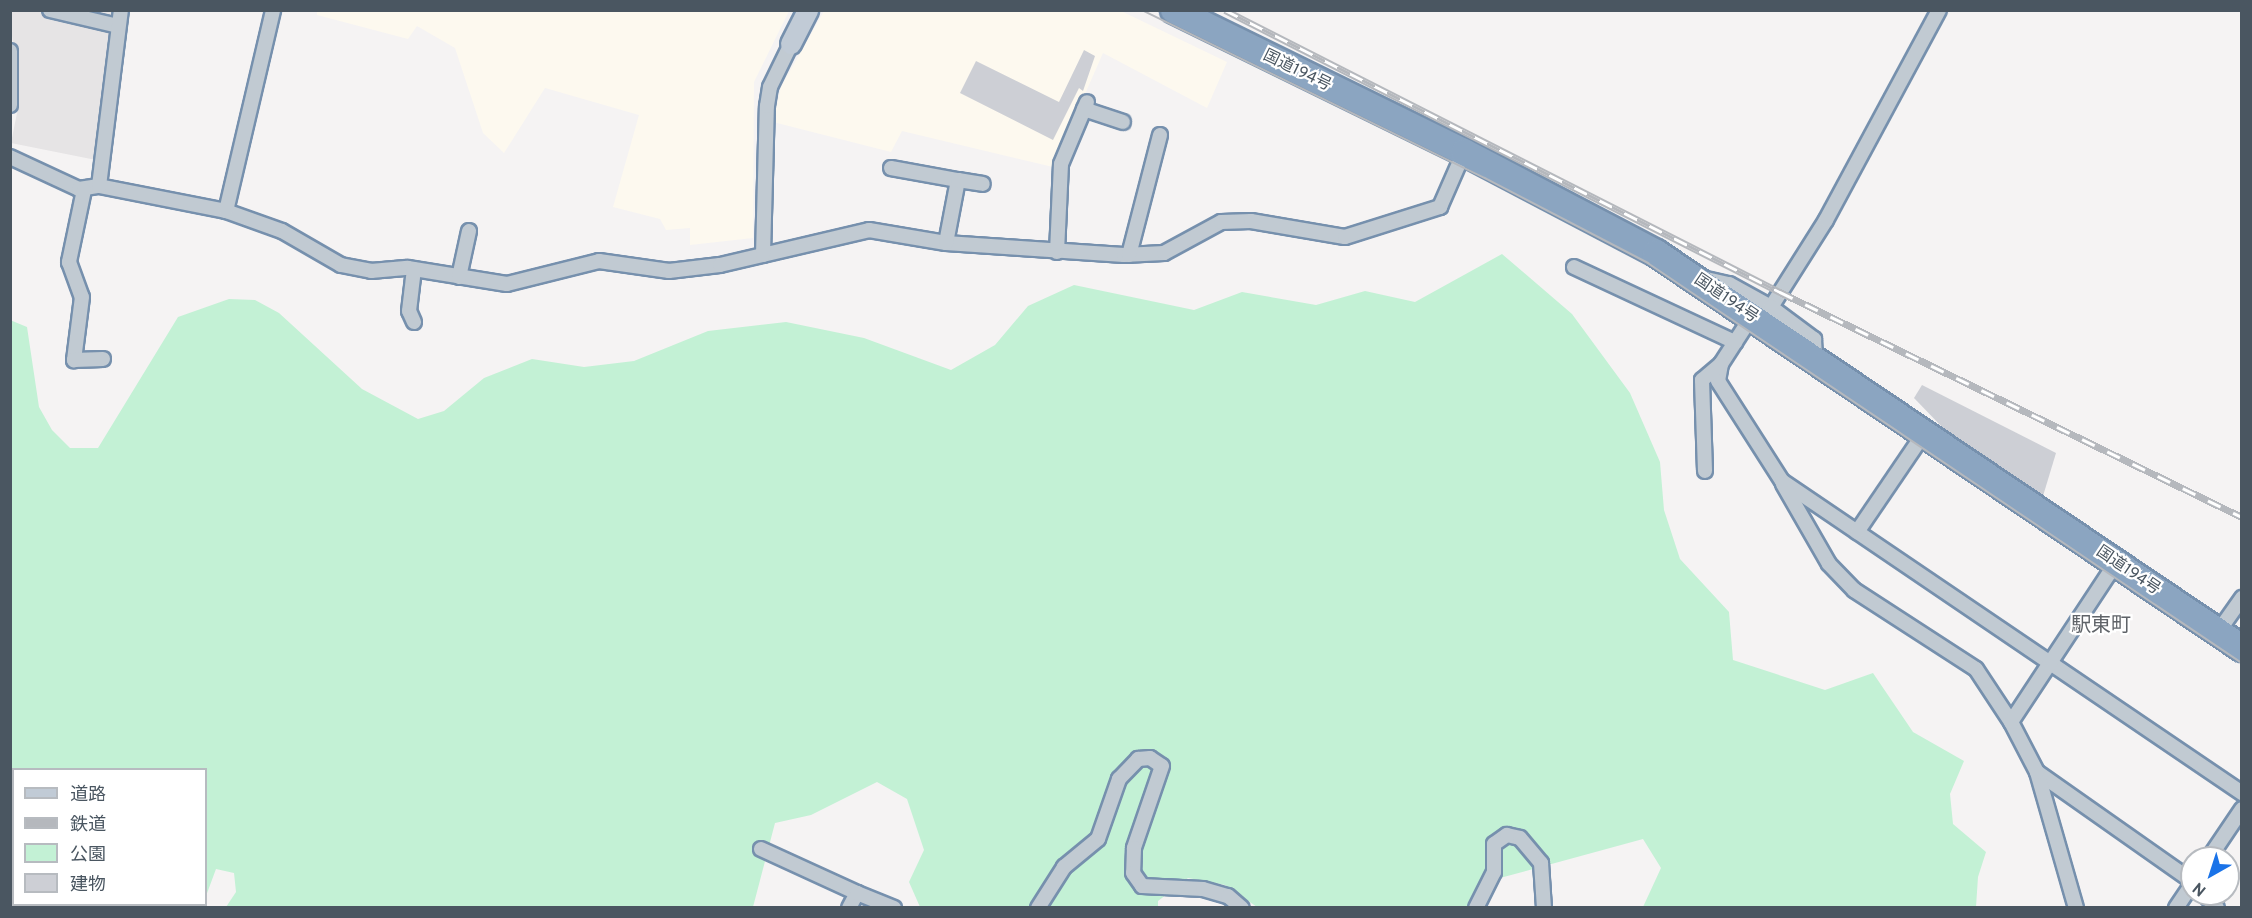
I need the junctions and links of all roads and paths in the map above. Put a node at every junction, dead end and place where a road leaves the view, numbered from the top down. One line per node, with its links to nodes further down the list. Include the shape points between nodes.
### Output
1 (50, 10): 7 (street)
2 (121, 10): 7 (street)
3 (273, 10): 20 (street)
4 (808, 10): 8 (street)
5 (1174, 10): 13 (highway, 国道194号)
6 (1939, 10): 29 (street, via 1826,220)
7 (118, 26): 18 (street)
8 (791, 45): 24 (street, via 770,87 767,106)
9 (10, 51): 10 (street)
10 (10, 105)
11 (1123, 122): 23 (street, via 1085,105 1061,164)
12 (1160, 135): 25 (street)
13 (1464, 152): 25 (street, via 1440,207 1388,227 1345,237 1251,221 1221,222 1164,253); 29 (highway, 国道194号)
14 (10, 157): 19 (street)
15 (891, 168): 16 (street)
16 (957, 180): 17 (street); 22 (street)
17 (983, 184)
18 (99, 186): 19 (street); 20 (street)
19 (84, 190): 32 (street, via 69,262 82,297 74,360)
20 (226, 212): 27 (street, via 282,231 341,265 371,271)
21 (469, 231): 28 (street)
22 (946, 243): 23 (street); 24 (street, via 869,230)
23 (1057, 252): 25 (street)
24 (763, 255): 28 (street, via 669,271 599,261 507,284)
25 (1130, 255)
26 (1574, 267): 31 (street)
27 (414, 269): 28 (street); 30 (street, via 409,305)
28 (459, 277)
29 (1761, 311): 31 (street); 34 (highway, 国道194号, via 1815,360)
30 (414, 322)
31 (1736, 342): 33 (street)
32 (103, 359)
33 (1721, 364): 35 (street, via 1702,380); 36 (street, via 1718,381)
34 (1923, 435): 37 (street); 38 (highway, 国道194号)
35 (1705, 471)
36 (1782, 481): 37 (street); 43 (street, via 1829,564 1854,591 1976,669)
37 (1857, 532): 42 (street)
38 (2116, 563): 40 (highway, 国道194号); 42 (street)
39 (2241, 598): 40 (street)
40 (2218, 632): 41 (highway, 国道194号)
41 (2241, 648)
42 (2050, 663): 43 (street); 45 (street)
43 (2011, 722): 44 (street)
44 (2037, 772): 49 (street); 57 (street)
45 (2241, 793)
46 (2241, 809): 47 (street)
47 (2218, 846)
48 (761, 849): 50 (street)
49 (2180, 874)
50 (857, 893): 51 (street); 52 (street)
51 (849, 908)
52 (894, 908)
53 (1038, 908): 54 (street, via 1064,867 1098,839 1119,779 1138,759 1150,758 1162,766 1134,848 1133,873 1142,886 1203,889 1228,896)
54 (1242, 908)
55 (1476, 908): 56 (street, via 1494,872 1494,844 1507,835 1520,838 1540,863)
56 (1544, 908)
57 (2076, 908)

